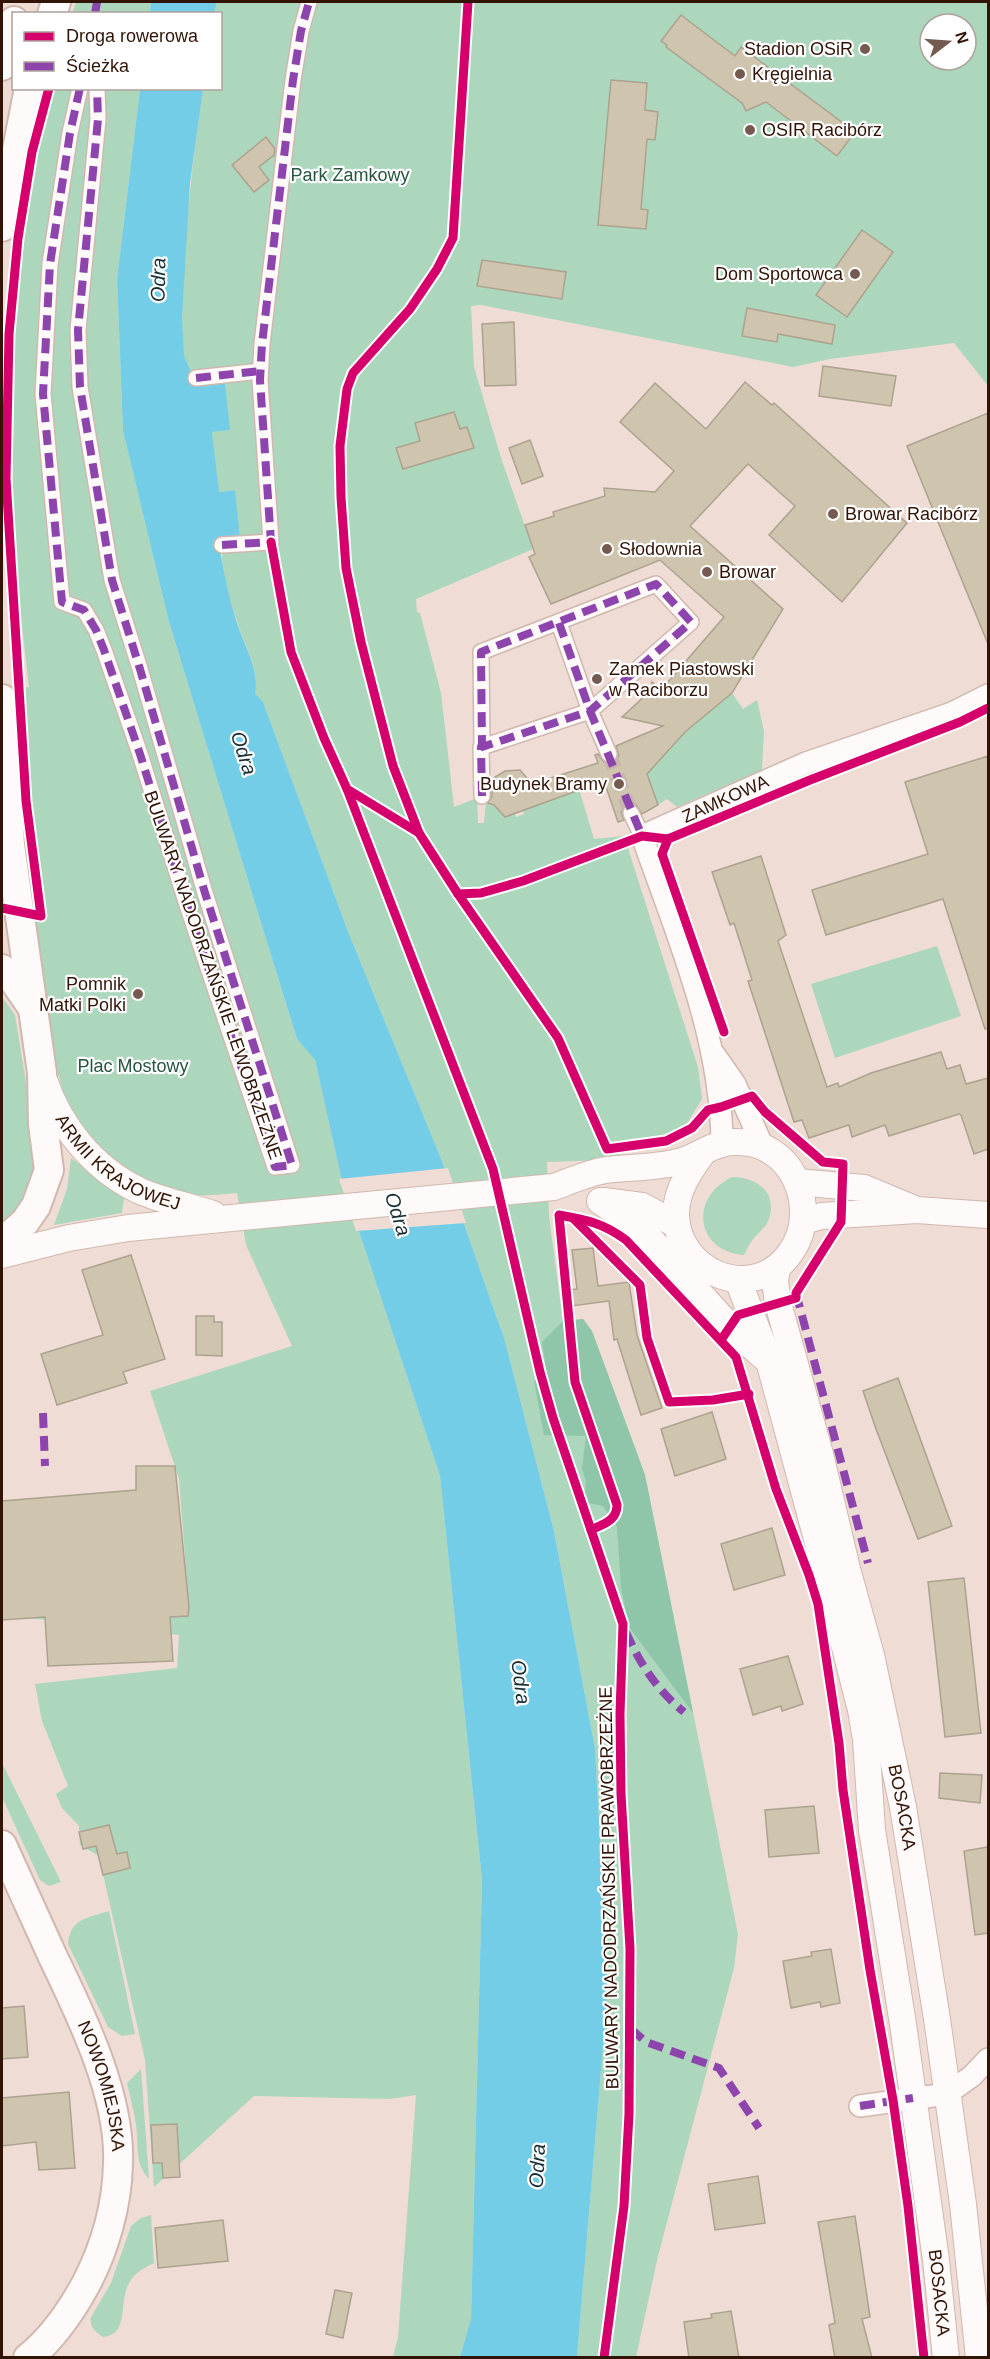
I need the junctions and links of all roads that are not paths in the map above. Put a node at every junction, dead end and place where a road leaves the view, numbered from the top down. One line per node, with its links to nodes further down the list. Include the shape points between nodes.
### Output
1 (309, 2): 8 (street, via 293,80)
2 (12, 28): 3 (main road)
3 (2, 66)
4 (28, 90): 7 (main road)
5 (80, 90): 6 (street, BULWARY NADODRZAŃSKIE LEWOBRZEŻNE, via 50,264 43,394 62,602 84,610 96,630 275,1167 292,1165 205,893 112,580 102,527 80,387 78,330)
6 (98, 90)
7 (2, 227)
8 (260, 371): 9 (street); 10 (street, via 271,542)
9 (196, 378)
10 (222, 545)
11 (559, 623): 14 (street); 14 (street, via 656,584 691,622); 15 (street, via 481,652)
12 (988, 695): 19 (street, ZAMKOWA, via 952,713 806,763)
13 (2, 699): 21 (main road, via 10,845)
14 (590, 711): 15 (street); 16 (street)
15 (482, 747): 17 (street)
16 (609, 754)
17 (482, 796)
18 (631, 813): 19 (street)
19 (642, 836): 22 (street)
20 (2, 969): 21 (main road)
21 (33, 1008): 23 (main road)
22 (714, 1054): 24 (street, via 721,1107); 25 (street, via 735,1084)
23 (42, 1074): 31 (street, ARMII KRAJOWEJ, via 64,1124 103,1166 138,1190); 34 (main road, via 49,1170 36,1206)
24 (713, 1147): 25 (street, via 736,1142); 27 (street, ARMII KRAJOWEJ, via 684,1161 602,1171); 33 (street, via 683,1184 676,1210)
25 (763, 1147): 26 (street, via 784,1161)
26 (797, 1182): 29 (street, via 864,1188); 32 (street)
27 (554, 1187): 28 (street, ARMII KRAJOWEJ); 31 (street, ARMII KRAJOWEJ)
28 (600, 1201): 33 (street, ARMII KRAJOWEJ, via 642,1206); 38 (street, via 653,1242 730,1327)
29 (916, 1210): 30 (street); 32 (street, via 822,1216)
30 (988, 1215)
31 (235, 1216): 35 (street, ARMII KRAJOWEJ, via 95,1233)
32 (803, 1221): 36 (street, via 792,1251)
33 (677, 1225): 37 (street, via 696,1261)
34 (2, 1242)
35 (2, 1255)
36 (777, 1269): 37 (street); 41 (street, BOSACKA, via 778,1303 820,1454 890,1740)
37 (738, 1280): 38 (street, BOSACKA)
38 (769, 1361): 42 (street, BOSACKA, via 861,1710 872,1830)
39 (2, 1845): 44 (main road, NOWOMIEJSKA, via 80,2014 104,2078 114,2117 118,2163 112,2213 97,2262 54,2332)
40 (988, 2059): 41 (street)
41 (947, 2094): 42 (street); 46 (street, BOSACKA)
42 (913, 2098): 43 (street); 45 (street, BOSACKA)
43 (860, 2106)
44 (28, 2358)
45 (946, 2358)
46 (979, 2358)

